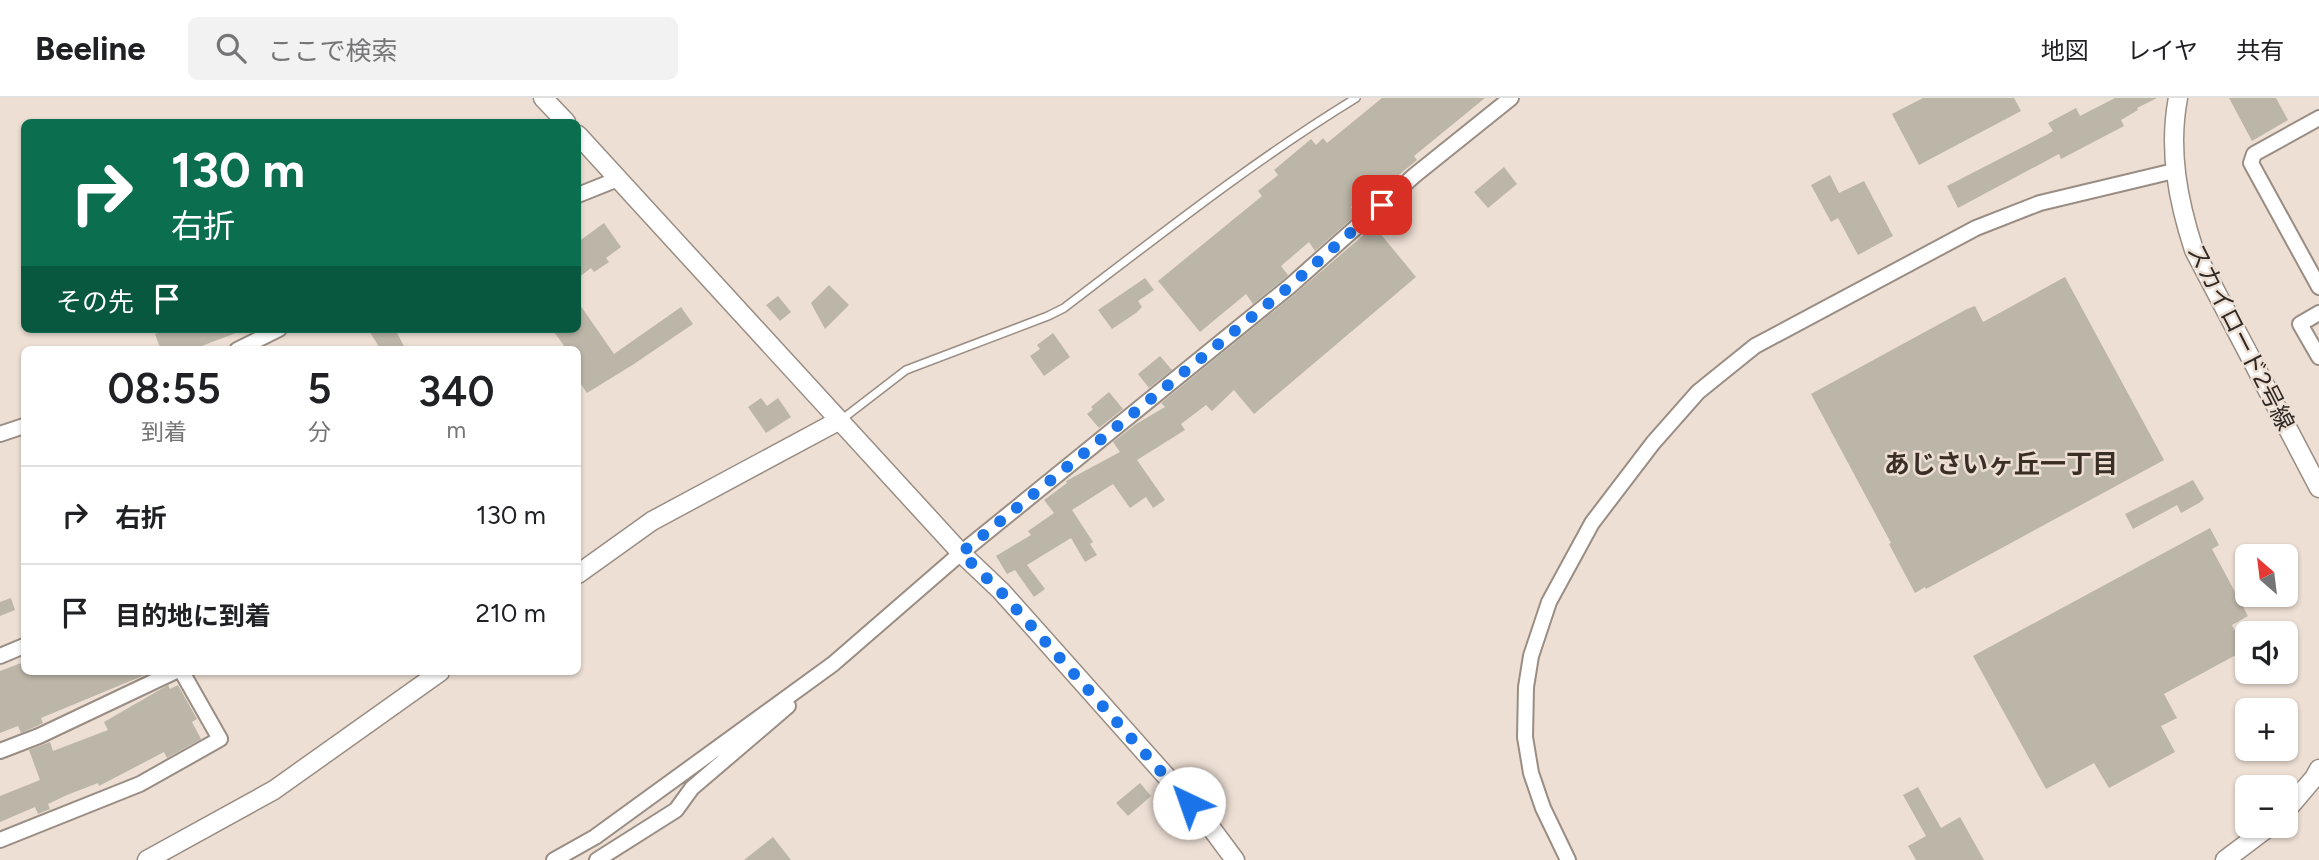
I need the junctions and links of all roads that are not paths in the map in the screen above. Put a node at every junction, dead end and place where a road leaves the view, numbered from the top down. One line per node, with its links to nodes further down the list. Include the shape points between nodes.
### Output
1 (543, 98): 6 (street)
2 (1356, 98): 16 (lane, via 1230,181 1065,308 906,370)
3 (1511, 98): 20 (street, via 1415,175 1290,286)
4 (2178, 98): 8 (street, スカイロード2号線)
5 (2319, 118): 11 (street, via 2255,153 2251,163)
6 (563, 119)
7 (581, 138): 9 (street)
8 (2174, 172): 19 (street, スカイロード2号線, via 2194,250); 37 (street, via 2040,203 1976,228 1755,346 1698,392 1653,443 1592,523 1549,602 1531,656 1525,737 1531,773)
9 (618, 179): 10 (street); 16 (street)
10 (581, 194)
11 (2319, 287)
12 (2319, 313): 15 (street, via 2300,324)
13 (271, 333): 14 (street)
14 (245, 346)
15 (2319, 357)
16 (840, 420): 20 (street); 21 (street, via 652,521)
17 (21, 427): 18 (street)
18 (0, 434)
19 (2319, 488)
20 (961, 553): 27 (street); 36 (street, via 1188,801)
21 (581, 572)
22 (21, 647): 23 (street)
23 (0, 656)
24 (168, 675): 28 (street)
25 (184, 675): 32 (street, via 219,740 140,784)
26 (436, 675): 33 (street, via 274,790)
27 (813, 678): 34 (street, via 595,837); 35 (street, via 787,708 692,788 676,810)
28 (0, 751)
29 (2319, 769): 30 (street)
30 (2298, 797)
31 (2254, 838): 38 (street)
32 (0, 840)
33 (147, 860)
34 (554, 860)
35 (597, 860)
36 (1235, 860)
37 (1568, 860)
38 (2225, 860)

